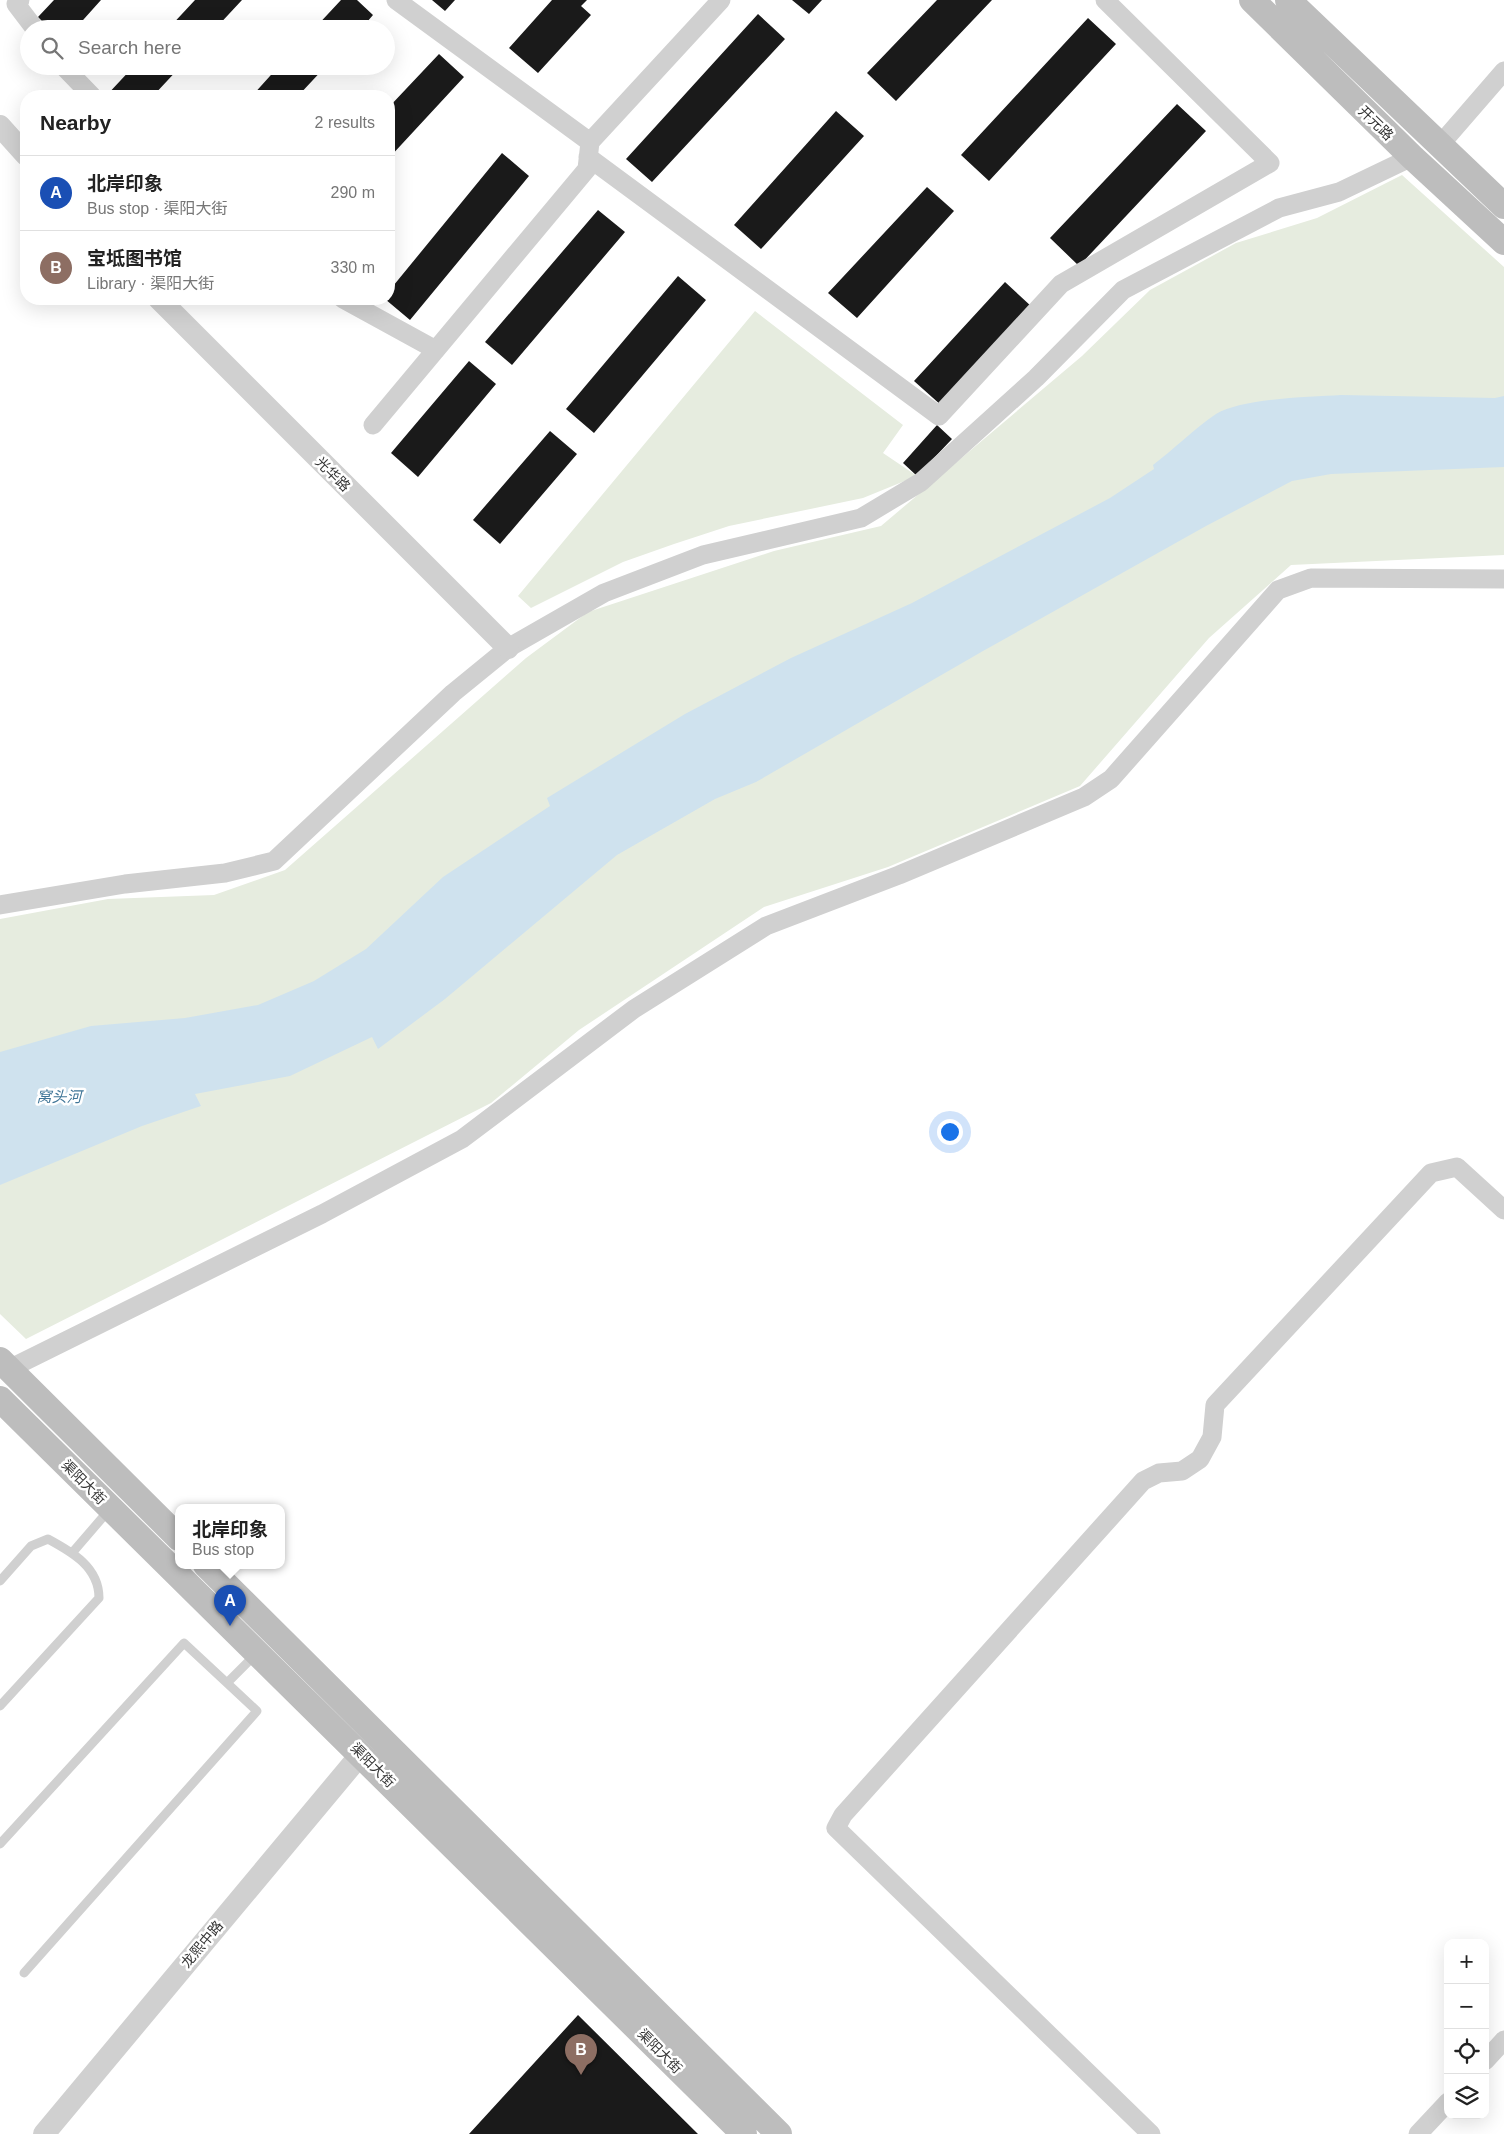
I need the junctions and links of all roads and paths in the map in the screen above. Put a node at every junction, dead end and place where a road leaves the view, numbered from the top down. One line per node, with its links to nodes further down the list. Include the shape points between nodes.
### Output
1 (20, 0): 7 (street, via 16,4)
2 (396, 0): 15 (street)
3 (721, 0): 15 (street)
4 (1105, 0): 15 (street, via 1270,163 1061,284 939,416)
5 (1252, 0): 8 (main road, 开元路)
6 (1296, 2): 8 (street); 13 (main road, 开元路)
7 (28, 20)
8 (1278, 27): 16 (main road, 开元路)
9 (72, 75): 11 (street)
10 (1501, 80): 13 (street)
11 (86, 90)
12 (0, 126): 14 (street)
13 (1439, 146): 17 (main road, 开元路)
14 (20, 148)
15 (589, 150): 21 (street, via 587,170)
16 (1412, 158): 18 (main road, 开元路); 24 (street, via 1339,192 1279,208 1123,290 1036,378 921,482 861,518 703,555 604,593)
17 (1504, 206)
18 (1504, 242)
19 (165, 305): 24 (street, 光华路)
20 (354, 305): 21 (street)
21 (436, 350): 22 (street)
22 (373, 425)
23 (1504, 579): 27 (street, via 1310,578 1278,590 1111,779 1084,797 766,926 634,1009 462,1139 322,1214)
24 (508, 648): 25 (street, via 453,693 274,861 225,873 125,884)
25 (0, 905)
26 (1504, 1210): 46 (street, via 1457,1167 1431,1172 1215,1404 1212,1437 1200,1459 1182,1471 1159,1473 1143,1481 842,1815 836,1828)
27 (5, 1364): 30 (main road, 渠阳大街)
28 (0, 1399): 29 (main road, 渠阳大街)
29 (111, 1508): 31 (lane); 34 (main road, 渠阳大街)
30 (175, 1534)
31 (72, 1552): 33 (lane, via 48,1539 31,1546); 36 (lane, via 94,1574 99,1584 99,1598)
32 (210, 1569): 45 (main road, 渠阳大街)
33 (0, 1581)
34 (258, 1652): 35 (lane); 37 (main road, 渠阳大街)
35 (227, 1683): 38 (lane, via 184,1643); 39 (lane, via 257,1711)
36 (0, 1706)
37 (361, 1754): 43 (street, 龙熙中路); 44 (main road, 渠阳大街)
38 (0, 1844)
39 (24, 1973)
40 (1504, 2040): 41 (street)
41 (1489, 2057)
42 (1444, 2106): 47 (street)
43 (44, 2134)
44 (744, 2134)
45 (779, 2134)
46 (1151, 2134)
47 (1418, 2134)

